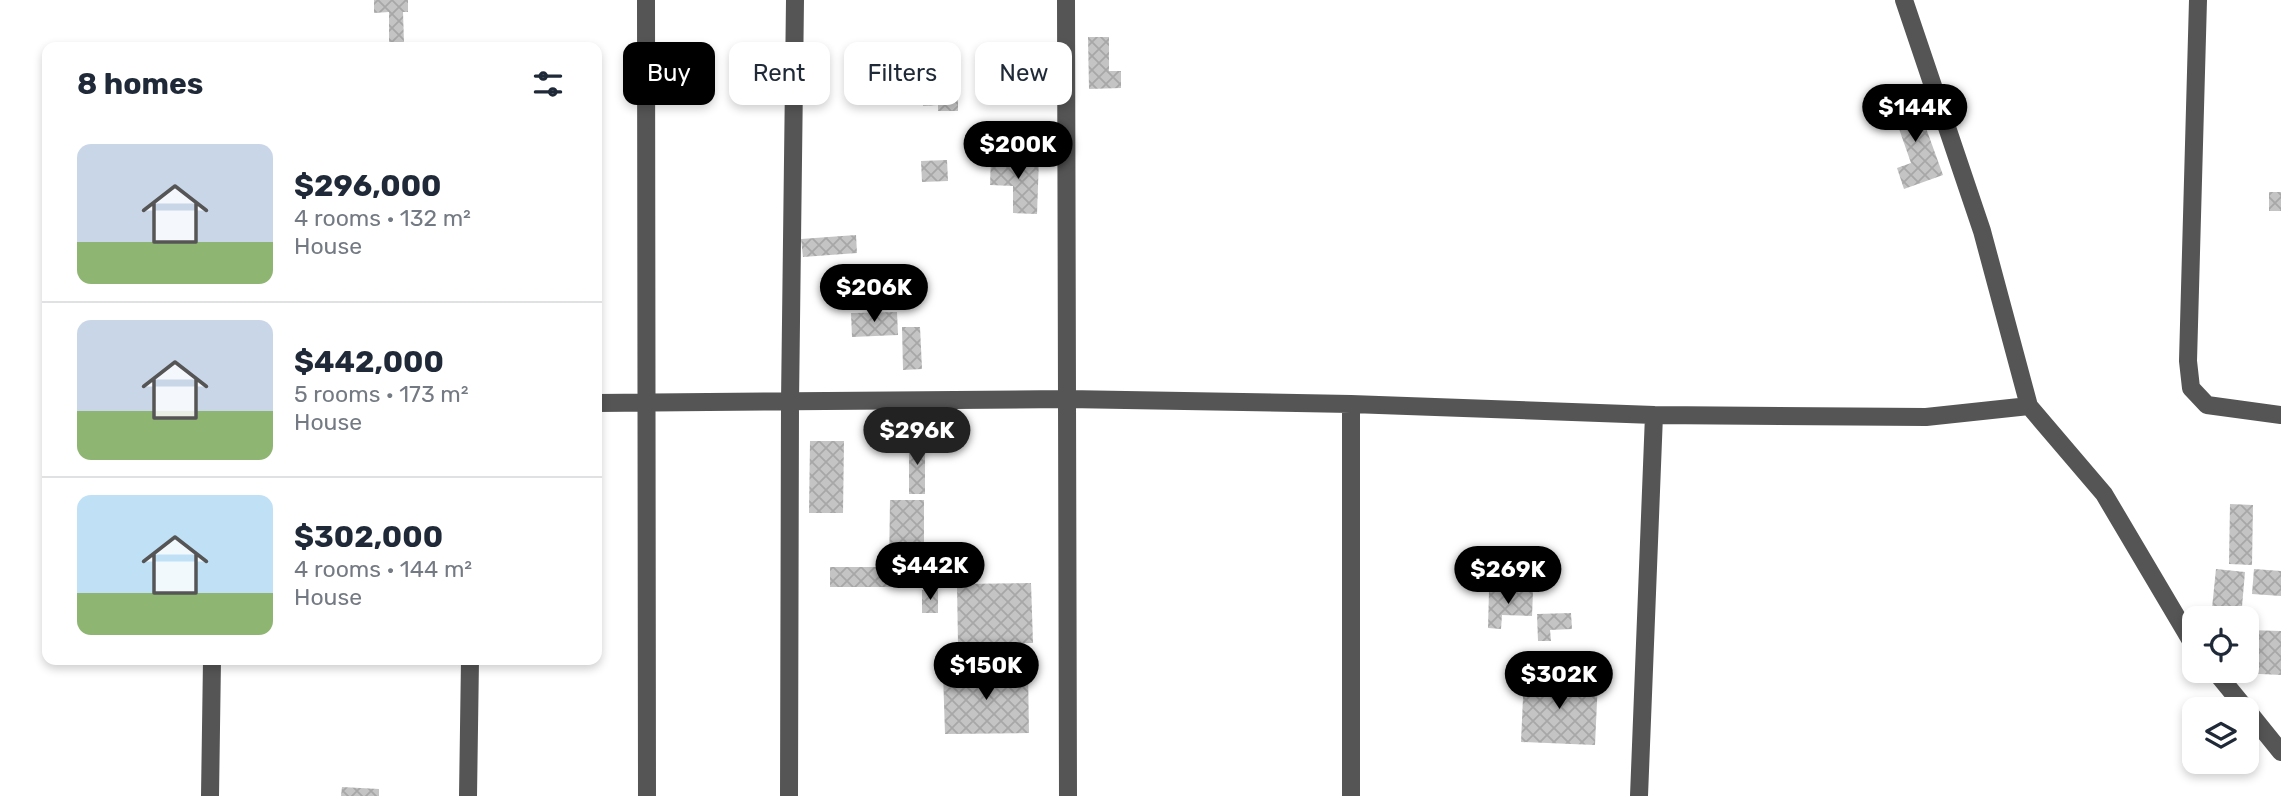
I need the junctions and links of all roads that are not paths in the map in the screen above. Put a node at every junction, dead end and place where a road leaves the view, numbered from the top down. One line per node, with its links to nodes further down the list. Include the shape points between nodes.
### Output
1 (646, 0): 9 (street)
2 (795, 0): 7 (street)
3 (1066, 0): 6 (street)
4 (1904, 0): 11 (street, via 1982,231)
5 (2198, 0): 13 (street, via 2191,388 2207,405)
6 (1067, 399): 7 (street); 10 (street); 25 (street)
7 (790, 402): 9 (street); 24 (street)
8 (602, 403): 9 (street)
9 (646, 404): 23 (street)
10 (1351, 404): 12 (street); 26 (street)
11 (2029, 406): 12 (street, via 1926,417); 14 (street, via 2104,494)
12 (1654, 415): 27 (street)
13 (2281, 415)
14 (2182, 626)
15 (212, 665): 21 (street)
16 (470, 665): 22 (street)
17 (2224, 683): 18 (street)
18 (2236, 697)
19 (2259, 726): 20 (street)
20 (2281, 752)
21 (211, 796)
22 (468, 796)
23 (647, 796)
24 (789, 796)
25 (1068, 796)
26 (1351, 796)
27 (1639, 796)

